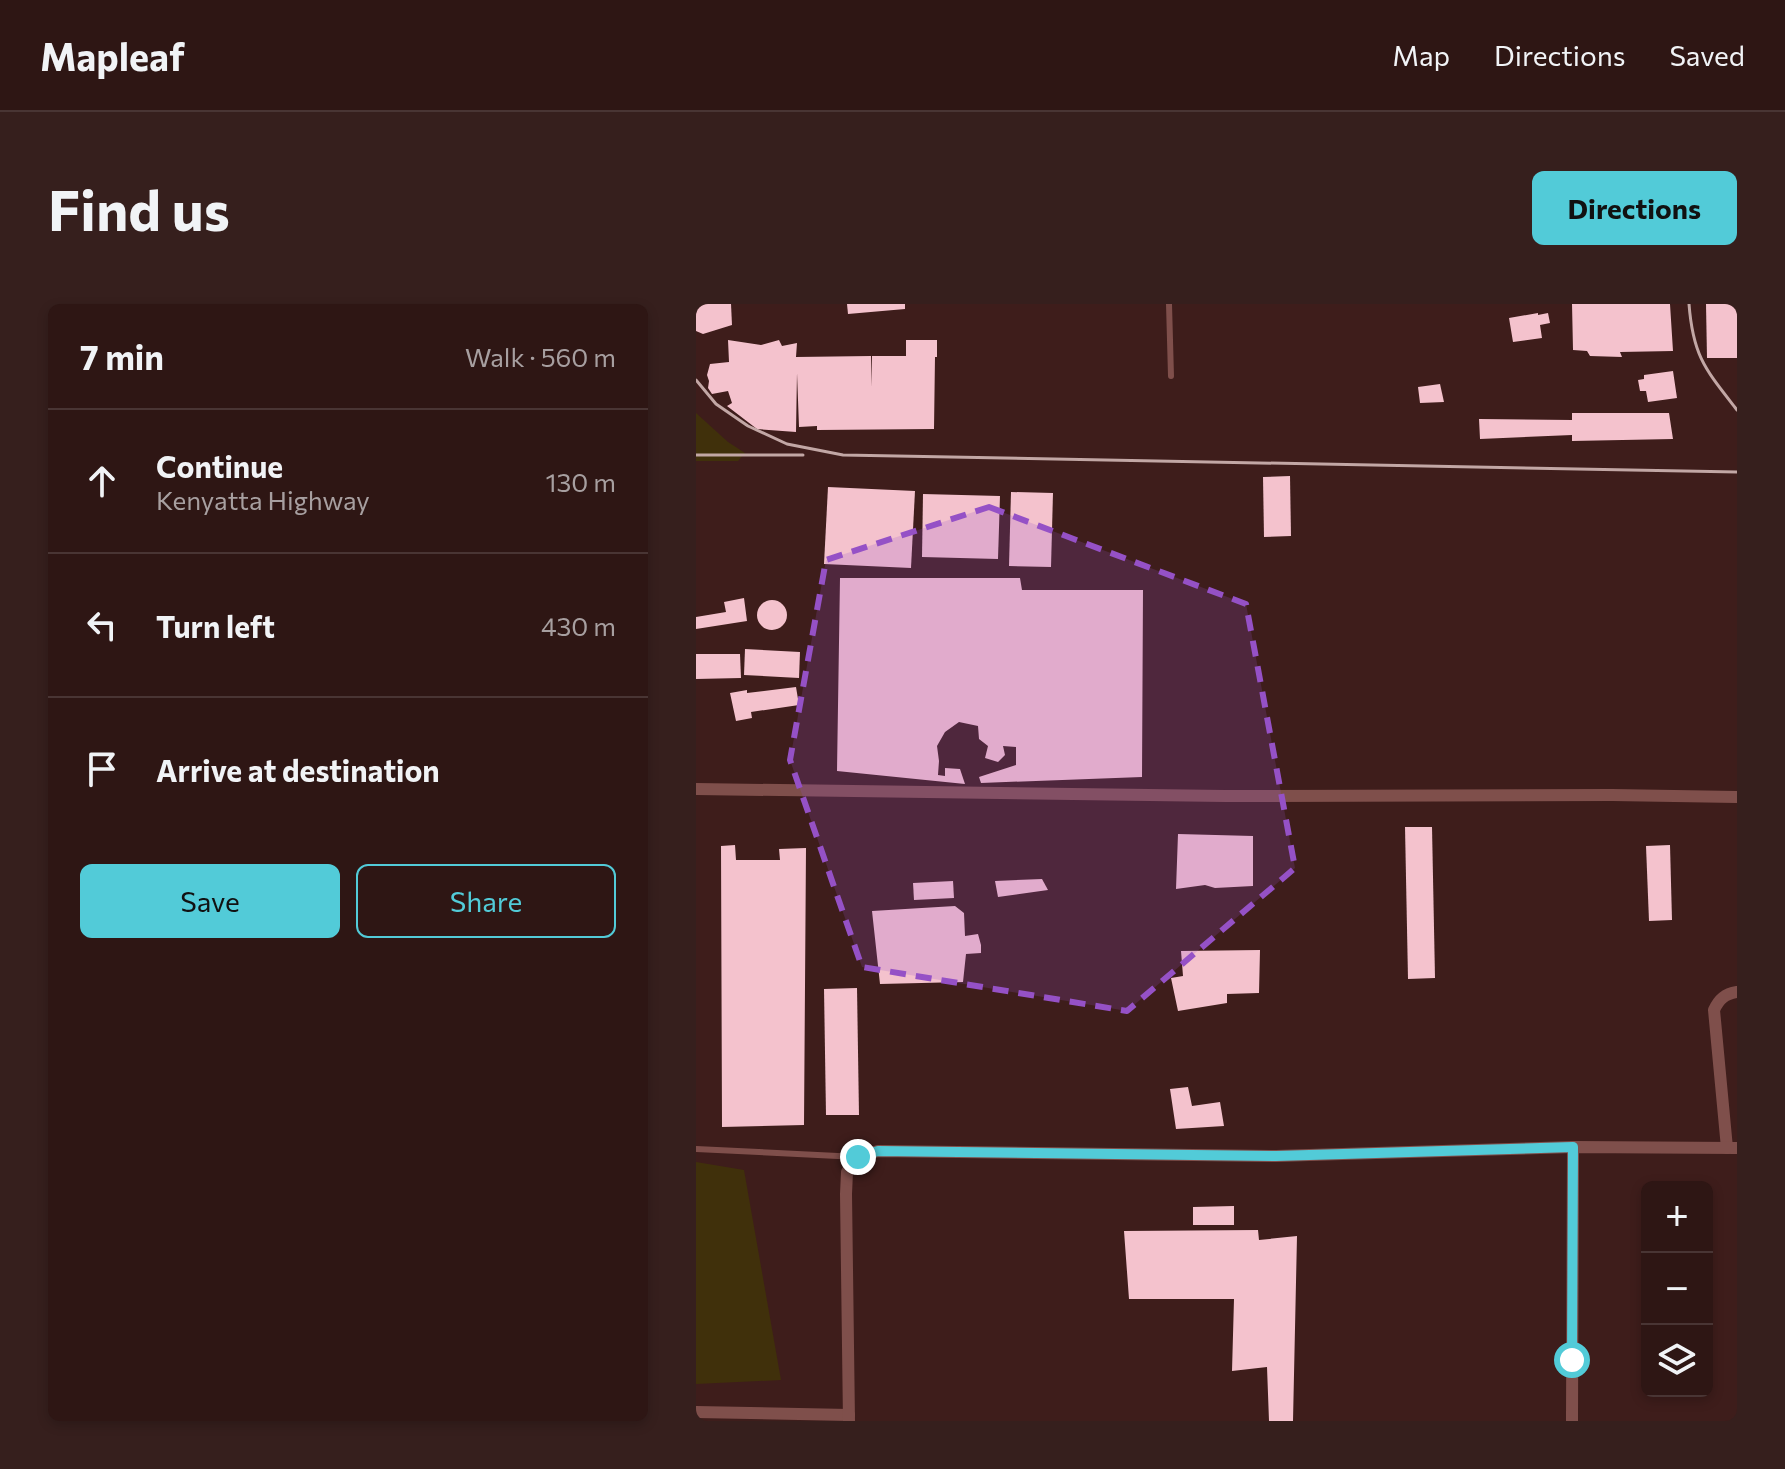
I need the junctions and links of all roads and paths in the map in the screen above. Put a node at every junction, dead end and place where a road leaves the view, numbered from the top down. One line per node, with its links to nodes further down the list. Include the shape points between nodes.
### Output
1 (1169, 304): 2 (lane)
2 (1171, 376)
3 (696, 789): 4 (street)
4 (1737, 797)
5 (1737, 992): 7 (street, via 1719,999 1714,1010)
6 (1573, 1147): 7 (street); 9 (street, via 1276,1156 878,1151); 13 (street)
7 (1732, 1148)
8 (696, 1149): 9 (lane)
9 (858, 1157): 12 (street, via 847,1172 846,1194)
10 (698, 1415): 11 (street)
11 (717, 1417): 12 (street)
12 (849, 1418)
13 (1572, 1421)

